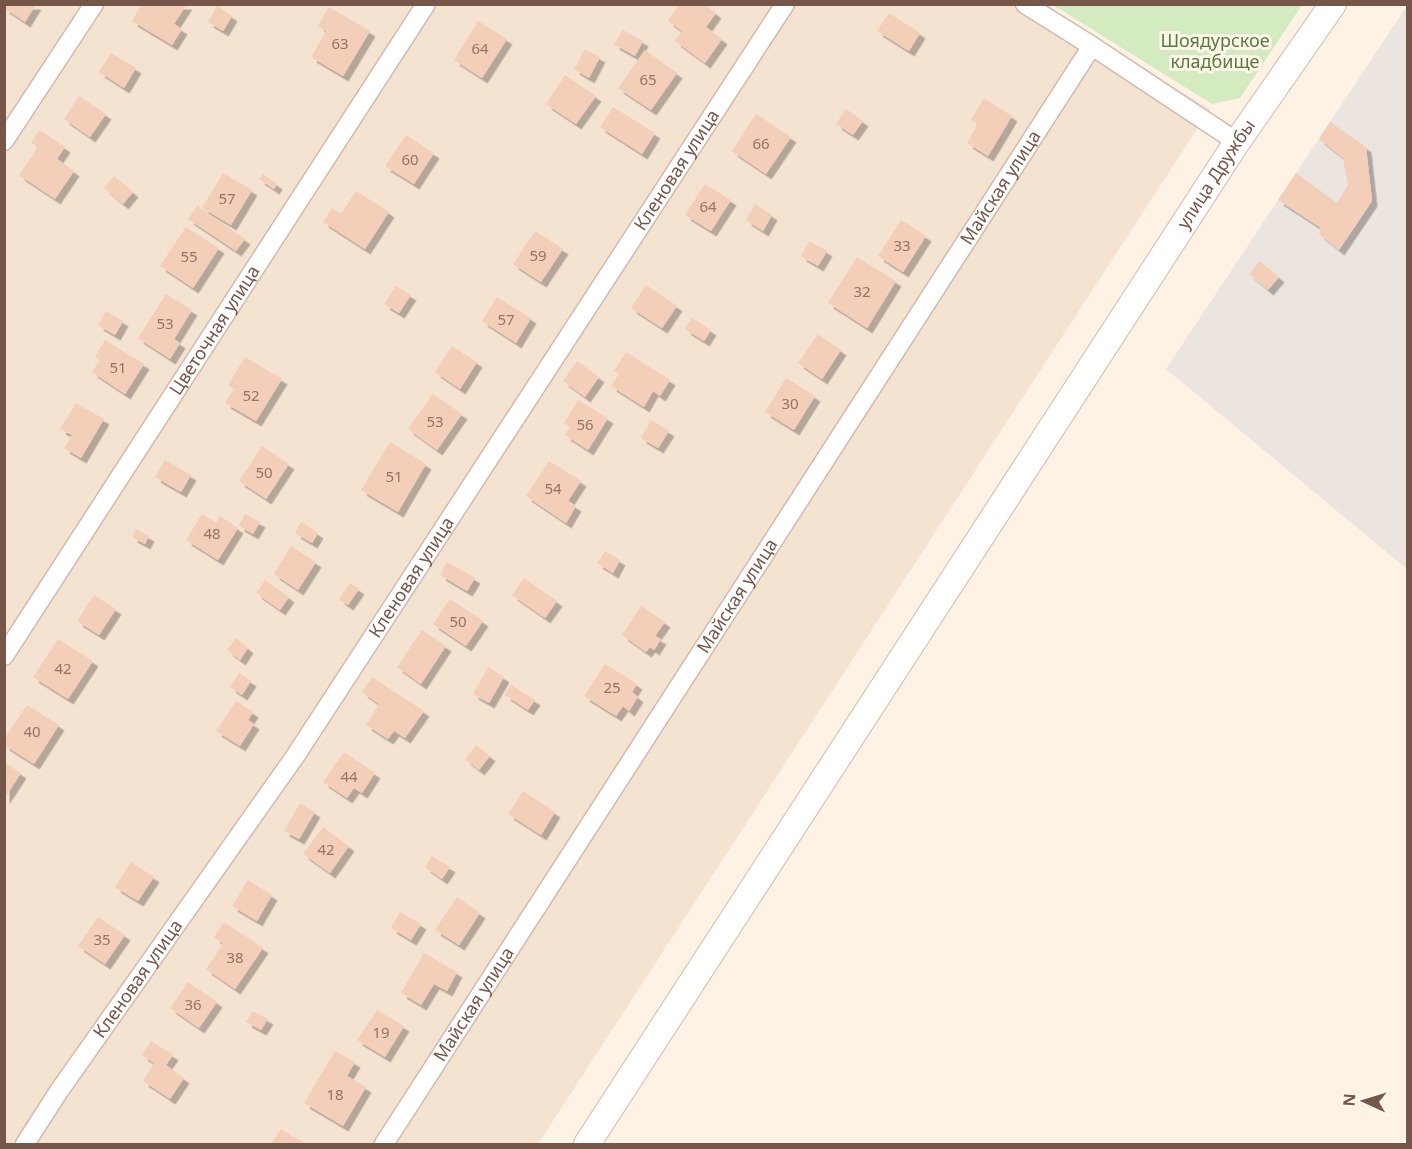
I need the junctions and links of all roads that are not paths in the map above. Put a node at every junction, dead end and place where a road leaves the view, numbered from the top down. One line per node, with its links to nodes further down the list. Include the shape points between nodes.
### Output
1 (94, 4): 7 (street)
2 (426, 4): 9 (street, Цветочная улица)
3 (785, 4): 10 (street, Кленовая улица, via 296,755 59,1091)
4 (1025, 4): 6 (street)
5 (1333, 4): 8 (main road, улица Дружбы)
6 (1092, 46): 8 (street); 11 (street, Майская улица)
7 (4, 141)
8 (1237, 142): 12 (main road, улица Дружбы)
9 (4, 656)
10 (26, 1144)
11 (384, 1144)
12 (587, 1144)

